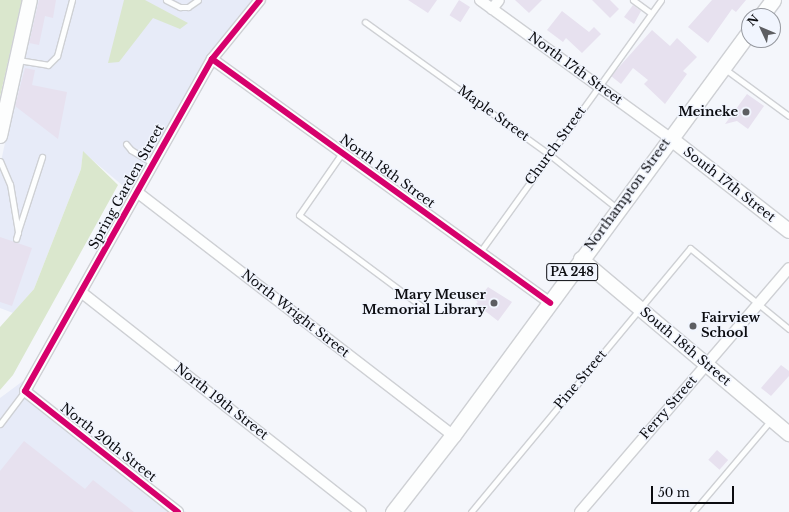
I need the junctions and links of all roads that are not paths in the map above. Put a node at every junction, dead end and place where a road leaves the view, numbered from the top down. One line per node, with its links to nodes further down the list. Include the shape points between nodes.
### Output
1 (30, 0): 15 (street)
2 (72, 0): 15 (lane, via 56,56 48,65)
3 (166, 0): 4 (lane, via 180,7 188,7)
4 (198, 0)
5 (260, 0): 14 (street, Spring Garden Street)
6 (480, 0): 10 (street, North 17th Street)
7 (499, 0): 10 (street)
8 (633, 0): 11 (lane)
9 (661, 0): 11 (lane, Church Street)
10 (492, 9): 17 (street, North 17th Street)
11 (651, 13): 17 (lane, Church Street)
12 (365, 22): 23 (lane, Maple Street)
13 (741, 42): 16 (main road, Northampton Street / PA 248)
14 (212, 59): 22 (street, North 18th Street); 26 (street, Spring Garden Street)
15 (17, 60): 19 (street)
16 (722, 67): 18 (lane); 20 (main road, Northampton Street / PA 248)
17 (598, 86): 20 (street, North 17th Street); 23 (lane, Church Street)
18 (789, 116)
19 (0, 136)
20 (670, 138): 28 (main road, Northampton Street / PA 248); 29 (street, South 17th Street)
21 (126, 144): 26 (lane, via 131,150)
22 (342, 153): 32 (street, North 18th Street); 39 (lane, via 299,215)
23 (550, 155): 28 (lane, Maple Street); 32 (lane, Church Street)
24 (42, 157): 30 (lane)
25 (0, 161): 30 (lane, via 10,184)
26 (153, 163): 27 (street, Spring Garden Street)
27 (137, 192): 35 (street, Spring Garden Street); 46 (street, North Wright Street)
28 (619, 209): 33 (main road, Northampton Street / PA 248)
29 (789, 231)
30 (18, 232): 31 (lane)
31 (16, 239)
32 (480, 252): 36 (street, North 18th Street)
33 (581, 259): 36 (main road, Northampton Street / PA 248); 38 (street, South 18th Street)
34 (789, 268): 37 (street, Ferry Street)
35 (81, 292): 42 (street, Spring Garden Street); 48 (street, North 19th Street)
36 (550, 303): 46 (main road, Northampton Street / PA 248)
37 (758, 304): 38 (lane, Pine Street, via 690,248); 40 (lane); 41 (street, Ferry Street)
38 (640, 308): 41 (street, South 18th Street); 50 (lane, Pine Street)
39 (425, 309)
40 (789, 329)
41 (706, 365): 43 (street, South 18th Street); 51 (street, Ferry Street)
42 (25, 391): 44 (lane); 47 (street, North 20th Street)
43 (771, 420): 45 (street, South 18th Street); 52 (lane)
44 (0, 424)
45 (789, 434)
46 (453, 435): 49 (main road, Northampton Street / PA 248)
47 (178, 512)
48 (361, 512)
49 (393, 512)
50 (471, 512)
51 (580, 512)
52 (693, 512)

